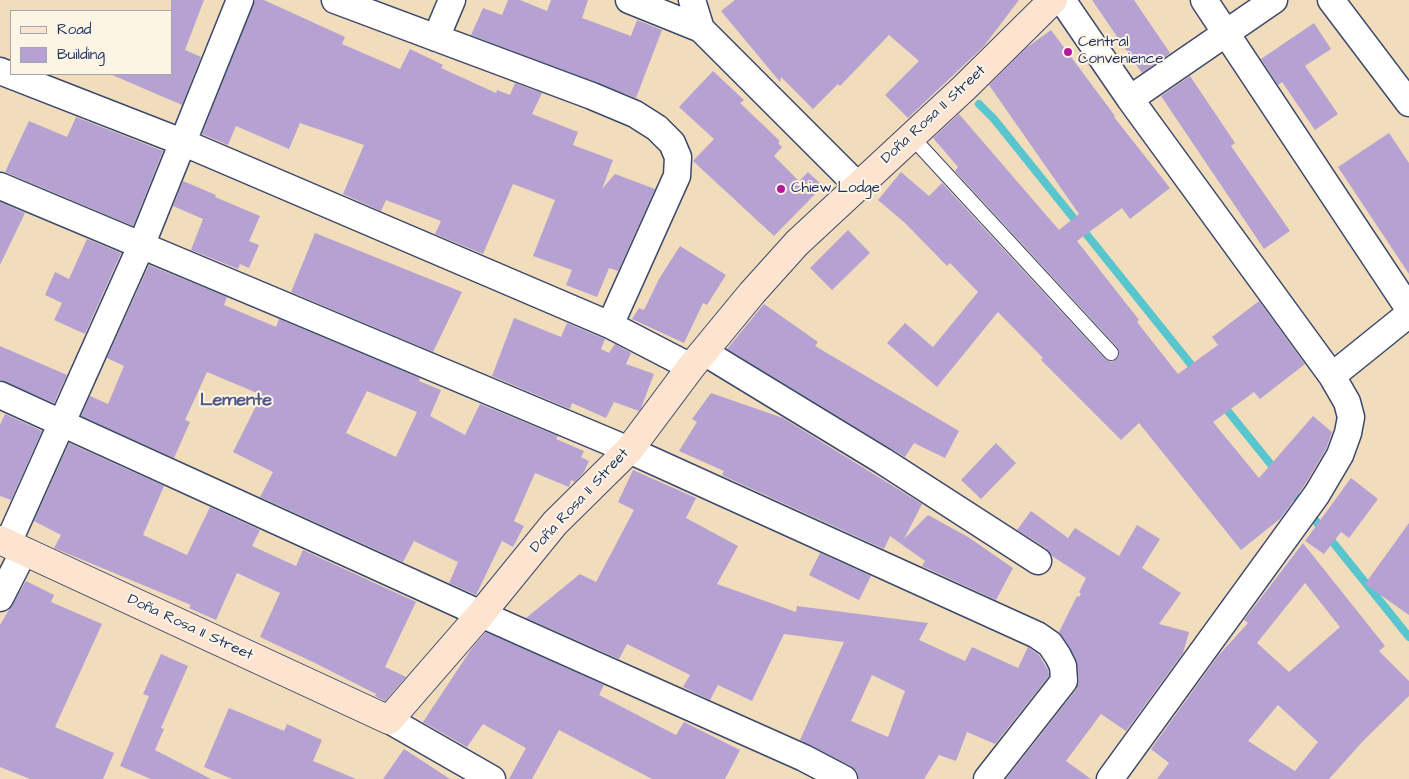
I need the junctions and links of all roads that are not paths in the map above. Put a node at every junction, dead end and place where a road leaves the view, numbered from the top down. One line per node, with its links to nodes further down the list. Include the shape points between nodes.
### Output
1 (240, 0): 18 (street)
2 (334, 0): 13 (street)
3 (452, 0): 13 (street)
4 (629, 0): 11 (street)
5 (692, 0): 11 (street)
6 (1053, 0): 17 (main road, Doña Rosa II Street, via 964,88)
7 (1062, 0): 15 (street)
8 (1204, 0): 12 (street)
9 (1274, 0): 12 (street)
10 (1331, 0): 16 (street)
11 (701, 29): 20 (street)
12 (1226, 33): 15 (street); 22 (street)
13 (436, 38): 24 (street, via 635,114 657,128 672,143 678,157 677,176)
14 (10, 75): 18 (street)
15 (1130, 99): 27 (street)
16 (1409, 103)
17 (910, 135): 20 (main road, Doña Rosa II Street); 25 (lane)
18 (182, 142): 21 (street); 24 (street)
19 (0, 186): 21 (street)
20 (859, 187): 26 (main road, Doña Rosa II Street, via 797,243)
21 (141, 246): 29 (street); 30 (street)
22 (1409, 309)
23 (1409, 314): 27 (street)
24 (610, 325): 26 (street)
25 (1111, 353)
26 (698, 360): 30 (main road, Doña Rosa II Street); 32 (street, via 883,461)
27 (1332, 376): 39 (street, via 1347,402 1350,417 1340,455 1292,530)
28 (0, 395): 29 (street)
29 (60, 424): 31 (street); 34 (street)
30 (629, 450): 34 (main road, Doña Rosa II Street, via 554,523); 38 (street, via 1037,635 1050,644 1063,666 1064,681)
31 (11, 545): 33 (street); 35 (main road, Doña Rosa II Street)
32 (1038, 561)
33 (0, 598)
34 (481, 614): 35 (main road, Doña Rosa II Street); 37 (street, via 804,758)
35 (388, 720): 36 (street)
36 (492, 779)
37 (844, 779)
38 (987, 779)
39 (1110, 779)

